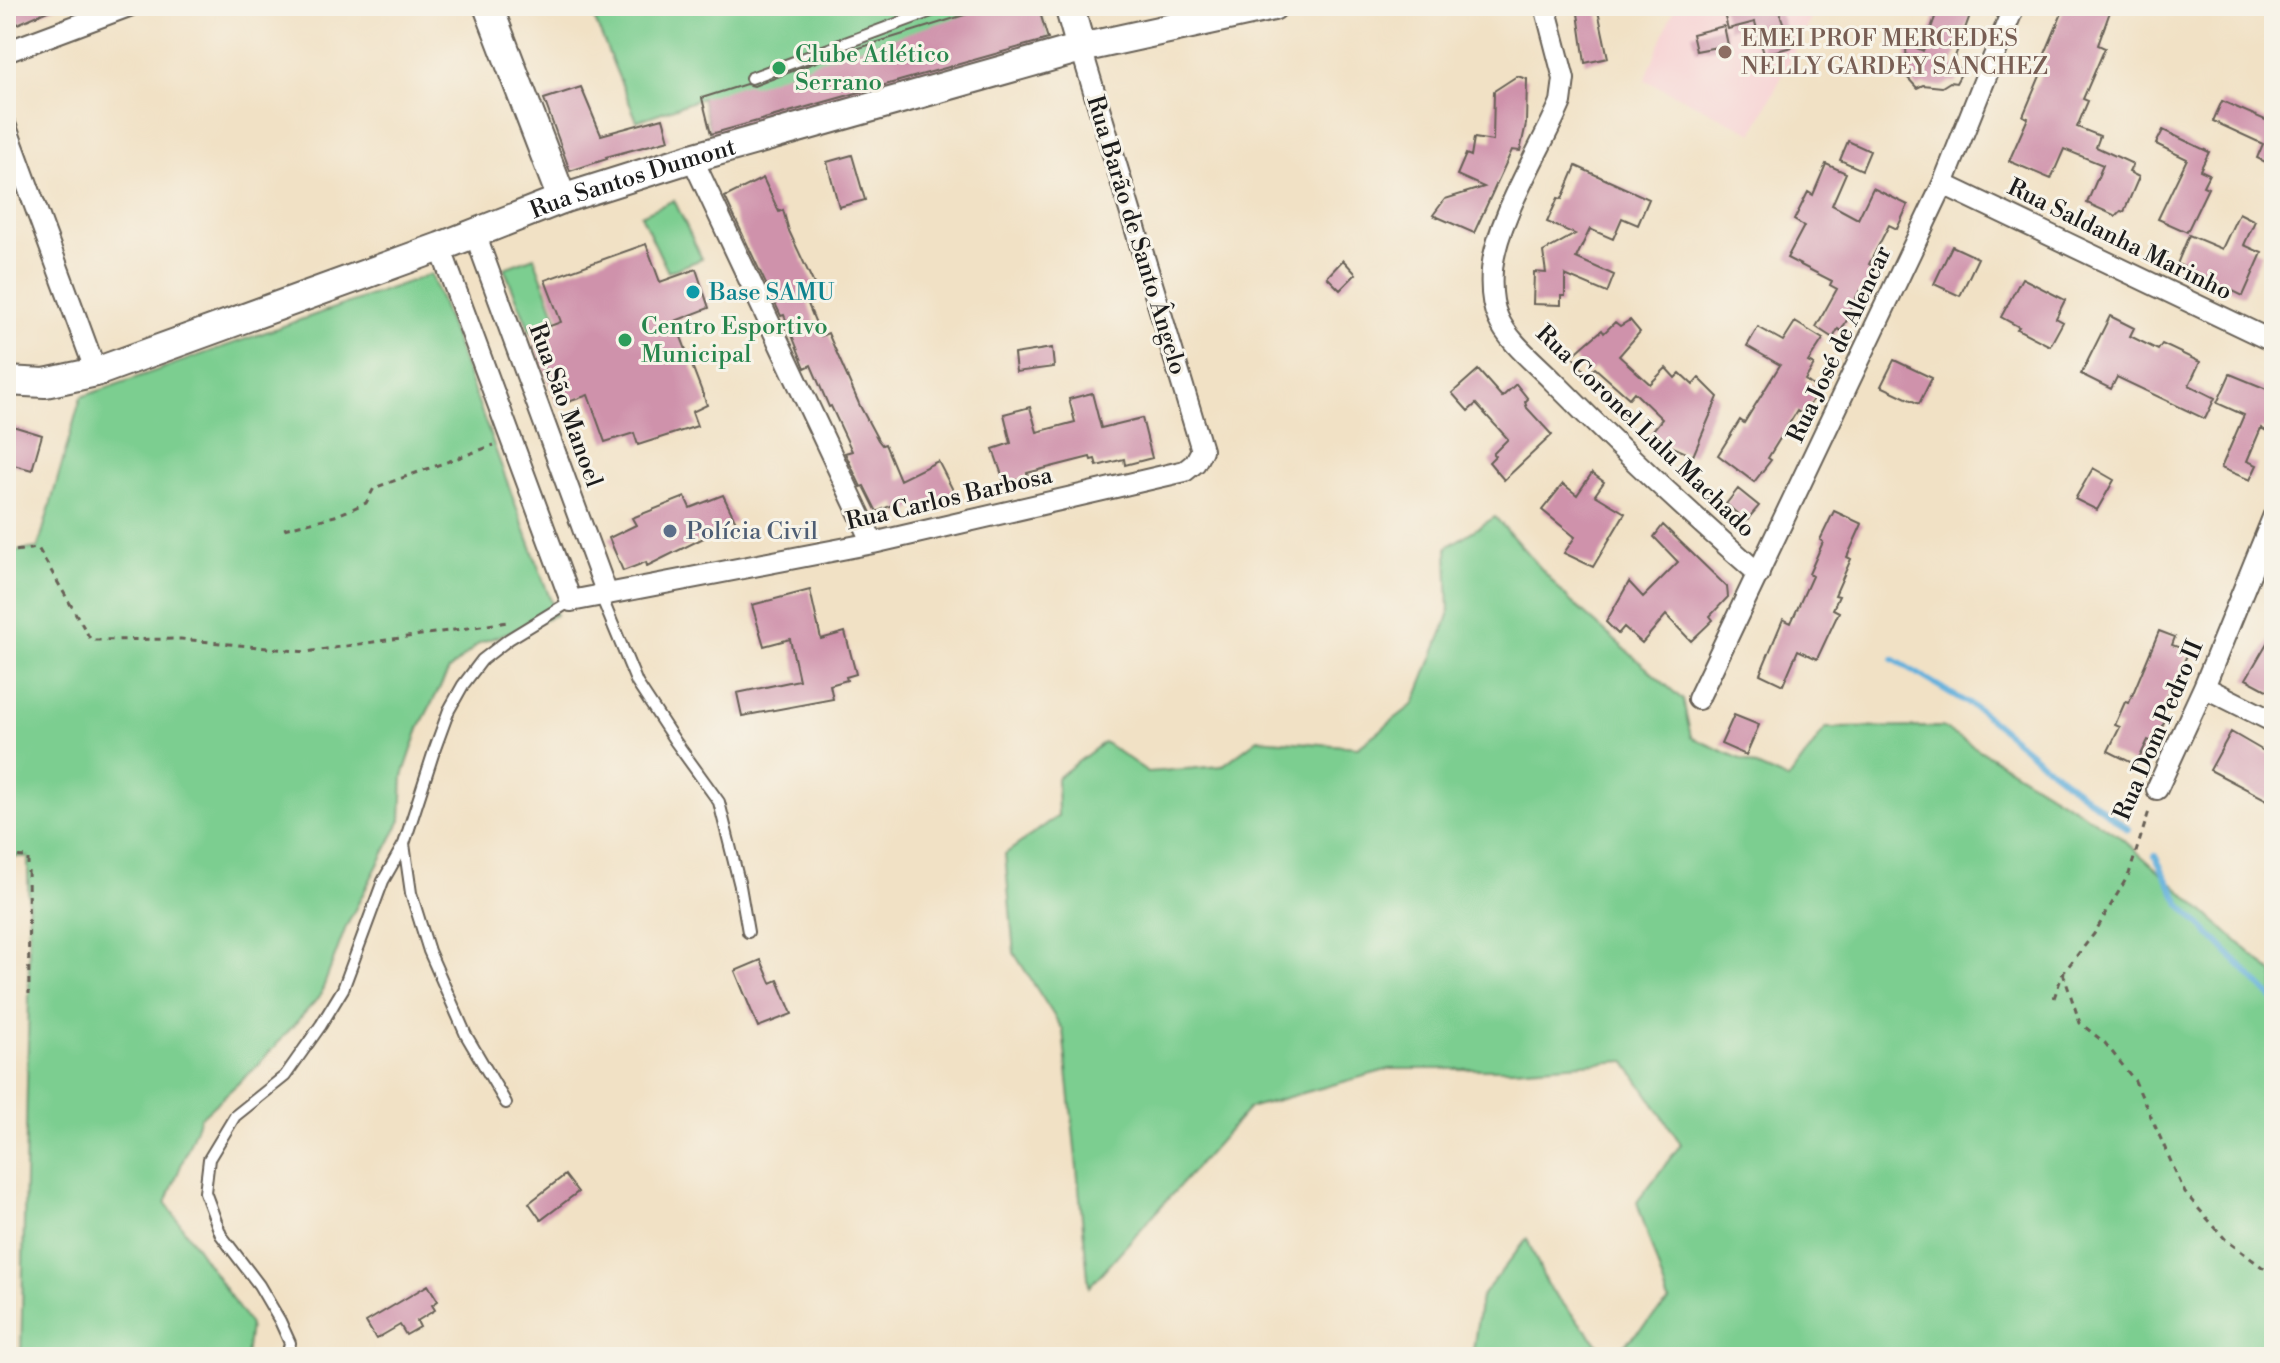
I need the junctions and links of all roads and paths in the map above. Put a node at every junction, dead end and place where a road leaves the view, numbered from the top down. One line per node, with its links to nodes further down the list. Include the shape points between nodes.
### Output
1 (129, 6): 9 (street)
2 (488, 6): 14 (main road)
3 (945, 6): 10 (lane)
4 (1069, 6): 8 (main road, Rua Barão de Santo Ângelo)
5 (1273, 6): 8 (main road, Rua Santos Dumont)
6 (1545, 6): 26 (street, Rua Coronel Lulu Machado, via 1564,79 1561,102 1497,239 1492,271 1498,318 1587,415)
7 (2014, 6): 13 (street, Rua José de Alencar)
8 (1081, 48): 12 (main road, Rua Santos Dumont); 21 (street, Rua Barão de Santo Ângelo, via 1202,450)
9 (6, 52)
10 (751, 78)
11 (6, 127): 18 (street)
12 (692, 158): 14 (main road, Rua Santos Dumont); 24 (street)
13 (1943, 184): 17 (street, Rua Saldanha Marinho); 26 (street, Rua José de Alencar)
14 (562, 199): 15 (main road, Rua Santos Dumont)
15 (475, 234): 16 (main road, Rua Santos Dumont); 27 (street, Rua São Manoel)
16 (440, 247): 18 (main road, Rua Santos Dumont); 20 (street)
17 (2274, 342)
18 (96, 372): 19 (main road, Rua Santos Dumont, via 45,383)
19 (6, 381)
20 (507, 430): 23 (path, via 492,446 374,488 366,503); 28 (street)
21 (1195, 463): 24 (street, Rua Carlos Barbosa, via 1185,471)
22 (2274, 515): 30 (street, Rua Dom Pedro II)
23 (284, 529)
24 (873, 543): 27 (street, Rua Carlos Barbosa)
25 (6, 554): 29 (path, via 38,548 91,640 181,639 306,652)
26 (1759, 574): 31 (street, Rua José de Alencar)
27 (604, 595): 28 (street, Rua Carlos Barbosa); 36 (lane, via 637,683 719,802)
28 (571, 601): 29 (lane)
29 (547, 616): 34 (lane, via 482,660 463,685 449,710)
30 (2204, 687): 32 (street); 33 (street, Rua Dom Pedro II)
31 (1698, 699)
32 (2274, 722)
33 (2157, 789): 37 (path, Rua Dom Pedro II, via 2129,874 2094,934)
34 (404, 844): 40 (lane, via 411,893 429,951 466,1035); 42 (lane, via 383,881 343,989 321,1025 285,1076 235,1116 209,1159 205,1192 221,1235 280,1321 290,1343)
35 (6, 856): 38 (path, via 28,857)
36 (748, 932)
37 (2063, 973): 39 (path, Rua Dom Pedro II); 41 (path, via 2080,1023 2105,1043 2135,1081 2185,1193 2226,1240)
38 (29, 994)
39 (2054, 998)
40 (506, 1103)
41 (2274, 1276)
42 (287, 1357)

